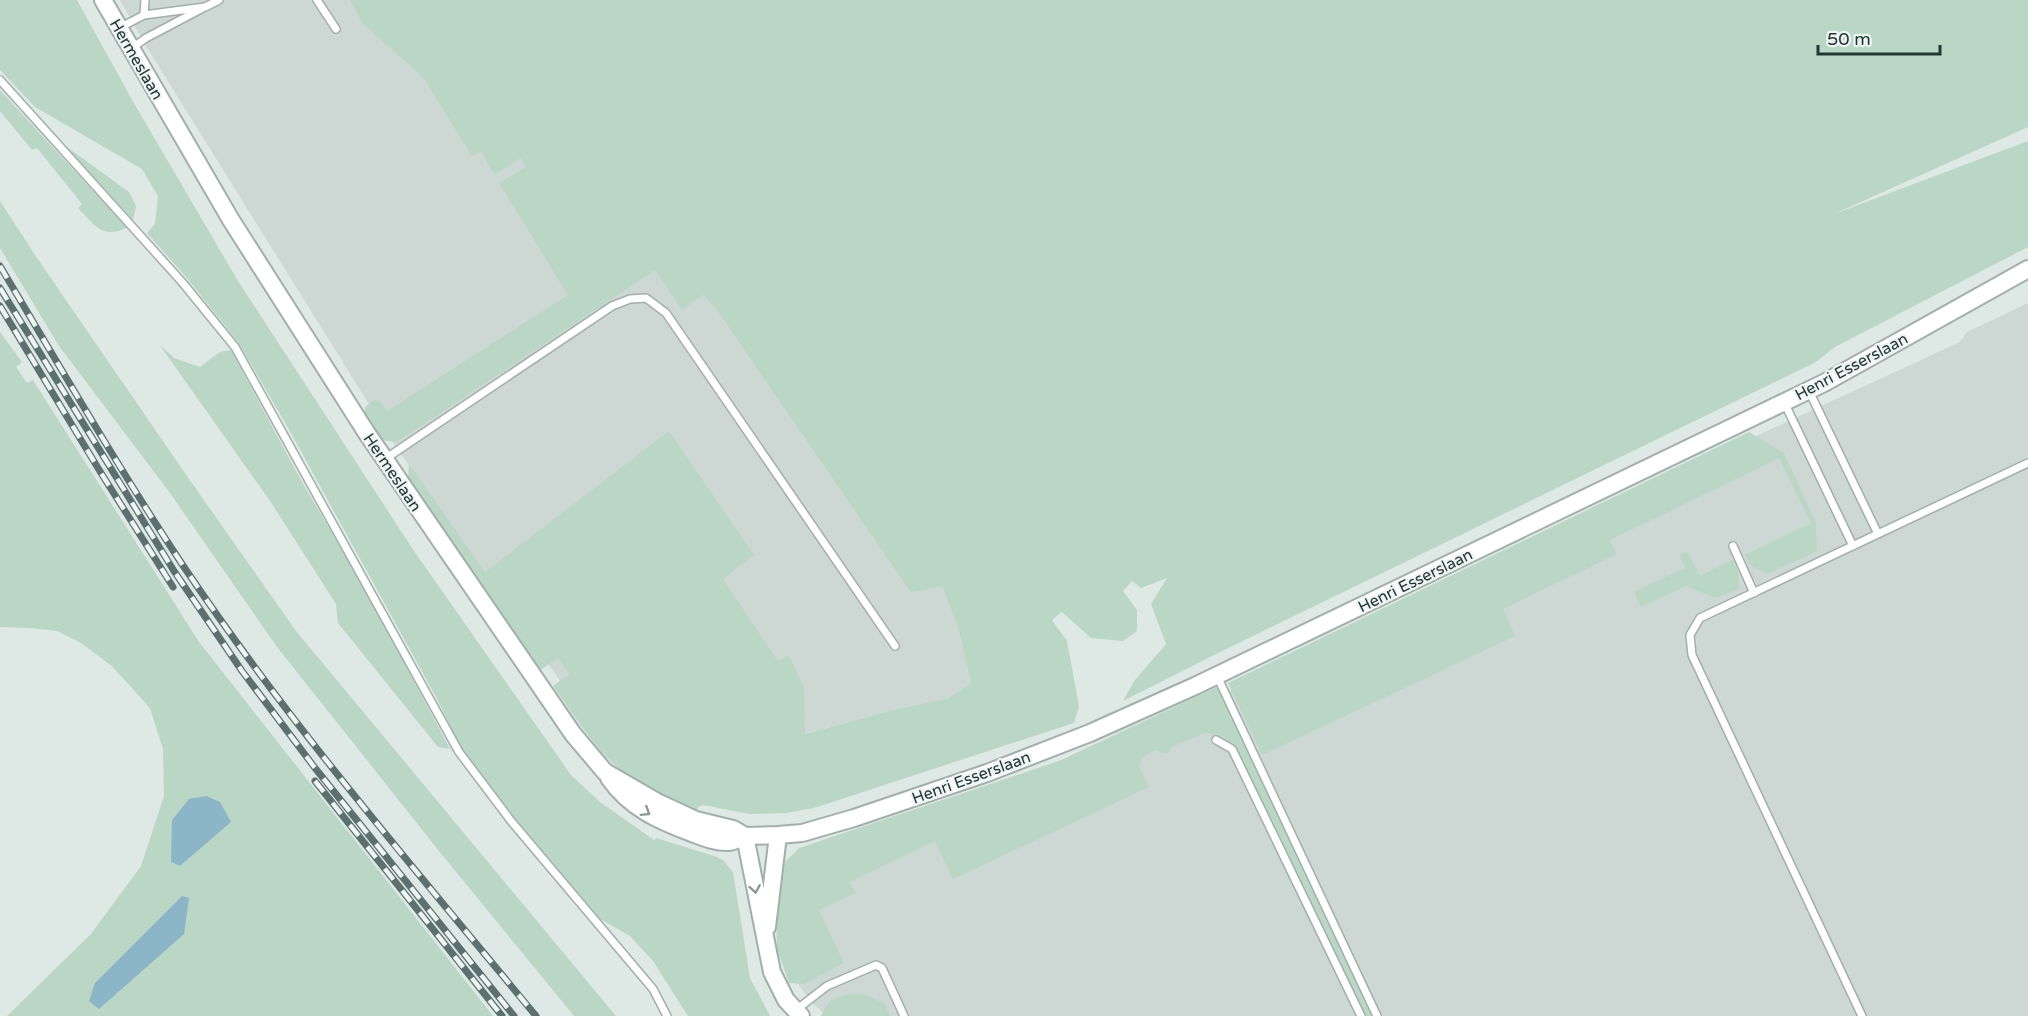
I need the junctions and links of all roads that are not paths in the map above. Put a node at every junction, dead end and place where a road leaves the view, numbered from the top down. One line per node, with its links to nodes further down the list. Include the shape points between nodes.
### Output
1 (103, 0): 7 (street, Hermeslaan)
2 (145, 0): 6 (lane)
3 (219, 0): 5 (lane)
4 (317, 0): 8 (lane)
5 (206, 7): 6 (lane); 9 (lane)
6 (144, 15): 7 (lane)
7 (118, 28): 9 (street, Hermeslaan)
8 (336, 29)
9 (131, 49): 14 (street, Hermeslaan, via 231,220)
10 (0, 80): 27 (lane, via 182,282 235,348 459,752 511,821 652,989)
11 (2028, 269): 12 (street, Henri Esserslaan)
12 (1808, 390): 13 (street, Henri Esserslaan); 16 (lane)
13 (1784, 402): 18 (lane); 21 (street, Henri Esserslaan)
14 (385, 460): 20 (lane, via 612,306 646,298 666,313); 24 (street, Hermeslaan, via 573,734 619,792 660,821 704,837 729,842)
15 (2028, 463): 16 (lane)
16 (1878, 534): 18 (lane)
17 (1733, 546): 19 (lane)
18 (1853, 546): 19 (lane)
19 (1754, 593): 31 (lane, via 1700,618 1690,635 1692,655)
20 (895, 646)
21 (1217, 675): 23 (street, Henri Esserslaan, via 1090,734 987,773 854,818 802,833); 30 (lane)
22 (1216, 740): 29 (lane, via 1232,749)
23 (778, 835): 24 (street); 25 (street)
24 (745, 836): 25 (street, one-way to 25)
25 (765, 943): 26 (street, via 772,972 786,1000)
26 (799, 1013): 28 (lane, via 826,986 876,965 882,968)
27 (667, 1016)
28 (904, 1016)
29 (1361, 1016)
30 (1377, 1016)
31 (1862, 1016)

